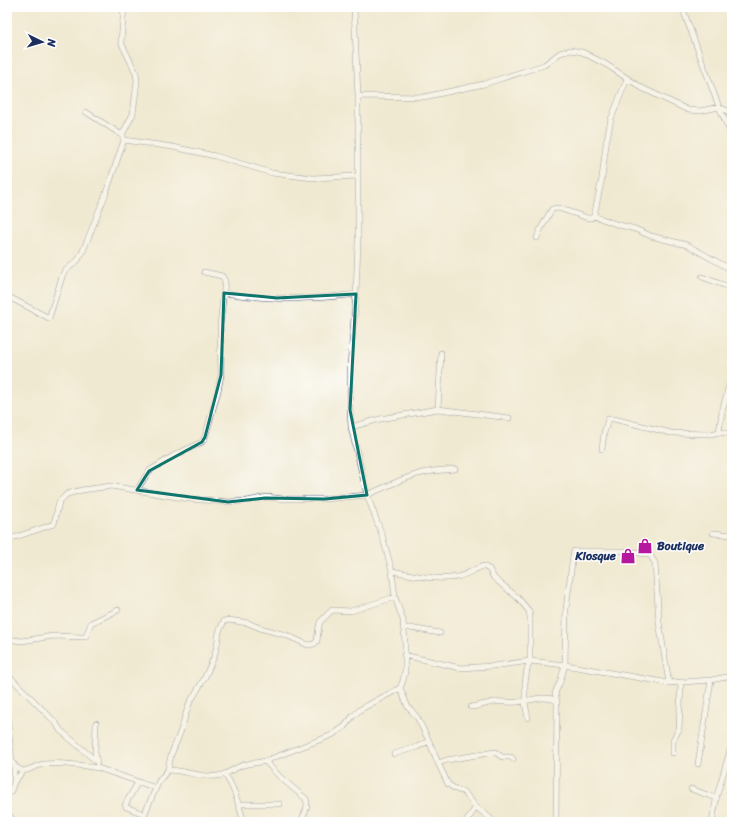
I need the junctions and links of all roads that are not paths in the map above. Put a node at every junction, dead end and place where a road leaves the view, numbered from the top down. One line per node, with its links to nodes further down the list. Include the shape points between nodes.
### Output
1 (124, 7): 11 (street, via 121,42 136,73 137,81 133,114)
2 (354, 7): 5 (street)
3 (682, 7): 6 (street)
4 (627, 79): 5 (street, via 582,52 571,50 560,53 544,65 484,84 424,98); 6 (street, via 688,110 700,111); 13 (street, via 611,119)
5 (358, 96): 12 (street)
6 (719, 106): 8 (street); 9 (street)
7 (86, 112): 11 (street)
8 (732, 113)
9 (730, 124): 10 (street)
10 (732, 136)
11 (123, 137): 12 (street, via 208,154 272,173 313,178); 21 (street, via 106,193 83,251 78,260 64,272 49,318)
12 (357, 176): 20 (street)
13 (594, 216): 14 (street, via 588,218 558,208 552,209); 15 (street, via 651,236 688,244)
14 (537, 238)
15 (732, 270)
16 (204, 272): 19 (street, via 224,278)
17 (702, 277): 18 (street)
18 (732, 288)
19 (224, 293): 20 (street, via 284,298); 32 (street, via 220,325 221,375 205,437 202,442 149,471)
20 (356, 294): 27 (street, via 350,381)
21 (7, 296)
22 (441, 353): 25 (street)
23 (732, 374): 24 (street)
24 (730, 387): 28 (street)
25 (438, 409): 26 (street); 27 (street)
26 (509, 418)
27 (351, 427): 33 (street)
28 (719, 432): 29 (street); 30 (street, via 671,433 614,419 608,420)
29 (732, 434)
30 (602, 449)
31 (455, 469): 33 (street, via 418,474)
32 (137, 490): 33 (street, via 188,499 233,502 267,497 325,499); 36 (street, via 111,486 72,492 59,502 54,524)
33 (367, 495): 37 (street)
34 (713, 533): 35 (street)
35 (732, 535)
36 (7, 538)
37 (392, 571): 38 (street); 44 (street, via 444,578 486,566 494,578 514,594 529,611)
38 (395, 597): 40 (street); 69 (street, via 351,611 332,610 318,626 317,641 308,645 248,623 224,621 218,632 212,663 189,704)
39 (118, 610): 42 (street, via 91,623 86,636 83,637 53,636 22,641)
40 (403, 628): 41 (street); 43 (street)
41 (440, 633)
42 (7, 639)
43 (404, 655): 44 (street, via 460,668); 51 (street, via 403,681)
44 (530, 661): 45 (street); 52 (street, via 525,683)
45 (565, 665): 50 (street); 50 (street, via 566,609 574,551 630,551 650,555 654,563 659,622); 53 (street, via 555,693)
46 (7, 674): 63 (street, via 60,730)
47 (732, 676): 48 (street)
48 (711, 680): 49 (street); 66 (street)
49 (682, 682): 50 (street); 60 (street, via 679,729 673,740)
50 (669, 683)
51 (400, 688): 58 (street, via 408,708 417,717); 64 (street, via 362,709 332,735)
52 (525, 701): 53 (street, via 552,698); 54 (street, via 495,702); 56 (street)
53 (557, 701): 89 (street)
54 (471, 707)
55 (7, 716): 67 (street)
56 (528, 718)
57 (96, 724): 63 (street)
58 (429, 741): 61 (street); 65 (street)
59 (732, 744): 77 (street)
60 (673, 753)
61 (394, 754)
62 (513, 759): 65 (street, via 502,757 495,752)
63 (96, 761): 68 (street)
64 (265, 761): 71 (street, via 242,766); 86 (street, via 306,799 307,809)
65 (438, 763): 80 (street, via 448,784 464,792)
66 (698, 764)
67 (14, 765): 70 (street); 72 (street)
68 (98, 768): 70 (street, via 43,764); 73 (street)
69 (168, 770): 71 (street, via 205,777); 74 (street)
70 (23, 771): 72 (street)
71 (225, 775): 78 (street)
72 (14, 782): 76 (street)
73 (138, 782): 74 (street); 82 (street, via 126,807)
74 (156, 788): 82 (street)
75 (691, 789): 77 (street)
76 (7, 794)
77 (716, 798): 90 (street)
78 (238, 804): 79 (street); 85 (street)
79 (280, 804)
80 (476, 807): 87 (street); 88 (street)
81 (7, 812): 83 (street)
82 (144, 814): 84 (street)
83 (14, 822)
84 (141, 822)
85 (244, 822)
86 (301, 822)
87 (466, 822)
88 (496, 822)
89 (556, 822)
90 (712, 822)

